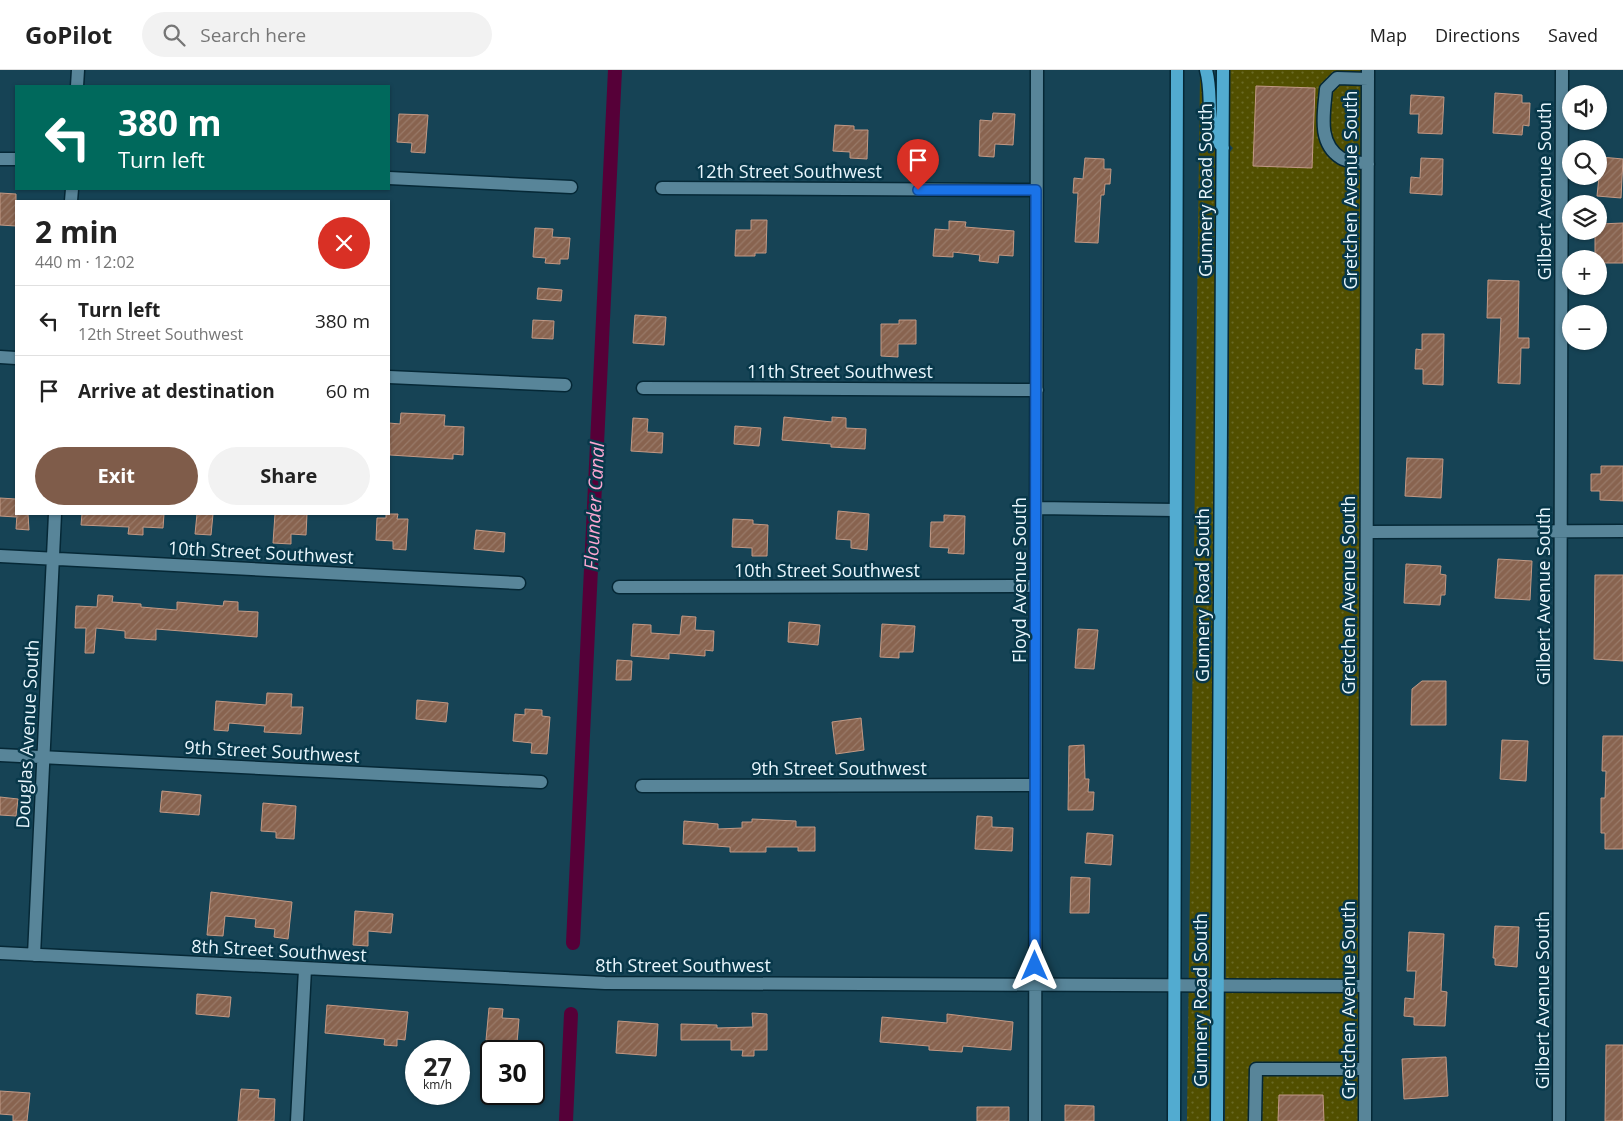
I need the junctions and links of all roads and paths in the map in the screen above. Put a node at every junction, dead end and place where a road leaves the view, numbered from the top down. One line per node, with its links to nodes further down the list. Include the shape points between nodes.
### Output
1 (78, 70): 8 (street)
2 (1037, 70): 16 (street, Floyd Avenue South)
3 (1177, 70): 24 (main road, Gunnery Road South)
4 (1206, 70): 9 (main road, via 1210,122 1216,140)
5 (1223, 70): 9 (main road, Gunnery Road South)
6 (1562, 70): 26 (street, Gilbert Avenue South)
7 (1368, 74): 12 (street, Gretchen Avenue South); 12 (street, via 1337,78 1326,89 1323,133 1330,148 1342,159)
8 (77, 85)
9 (1223, 148): 44 (main road, Gunnery Road South)
10 (0, 158): 11 (street)
11 (15, 159)
12 (1368, 164): 28 (street, Gretchen Avenue South)
13 (390, 178): 14 (street)
14 (571, 187)
15 (662, 188): 16 (street, 12th Street Southwest)
16 (1036, 190): 22 (street, Floyd Avenue South)
17 (0, 357): 18 (street)
18 (15, 358)
19 (390, 376): 20 (street)
20 (565, 385)
21 (643, 388): 22 (street, 11th Street Southwest)
22 (1037, 390): 23 (street, Floyd Avenue South)
23 (1037, 508): 24 (street); 32 (street, Floyd Avenue South)
24 (1175, 510): 43 (main road, Gunnery Road South)
25 (55, 515): 30 (street, Douglas Avenue South)
26 (1560, 530): 27 (street); 28 (street); 53 (street, Gilbert Avenue South)
27 (1623, 531)
28 (1367, 532): 45 (street, Gretchen Avenue South)
29 (0, 556): 30 (street, 10th Street Southwest)
30 (53, 559): 31 (street, 10th Street Southwest); 35 (street, Douglas Avenue South)
31 (519, 582)
32 (1036, 586): 33 (street, 10th Street Southwest); 37 (street, Floyd Avenue South)
33 (619, 587)
34 (0, 755): 35 (street, 9th Street Southwest)
35 (44, 757): 36 (street, 9th Street Southwest); 40 (street, Douglas Avenue South)
36 (541, 782)
37 (1035, 785): 38 (street, 9th Street Southwest); 42 (street, Floyd Avenue South)
38 (642, 786)
39 (0, 953): 40 (street, 8th Street Southwest)
40 (34, 955): 41 (street, 8th Street Southwest)
41 (305, 969): 42 (street, 8th Street Southwest, via 605,983); 47 (street)
42 (1035, 984): 43 (street, 8th Street Southwest); 48 (street, Floyd Avenue South)
43 (1175, 984): 44 (street, 8th Street Southwest); 49 (main road, Gunnery Road South)
44 (1218, 984): 45 (street, 8th Street Southwest); 50 (main road, Gunnery Road South)
45 (1365, 986): 46 (street, Gretchen Avenue South)
46 (1365, 1069): 51 (street, via 1256,1069); 52 (street, Gretchen Avenue South)
47 (297, 1121)
48 (1035, 1121)
49 (1174, 1121)
50 (1217, 1121)
51 (1255, 1121)
52 (1365, 1121)
53 (1559, 1121)

